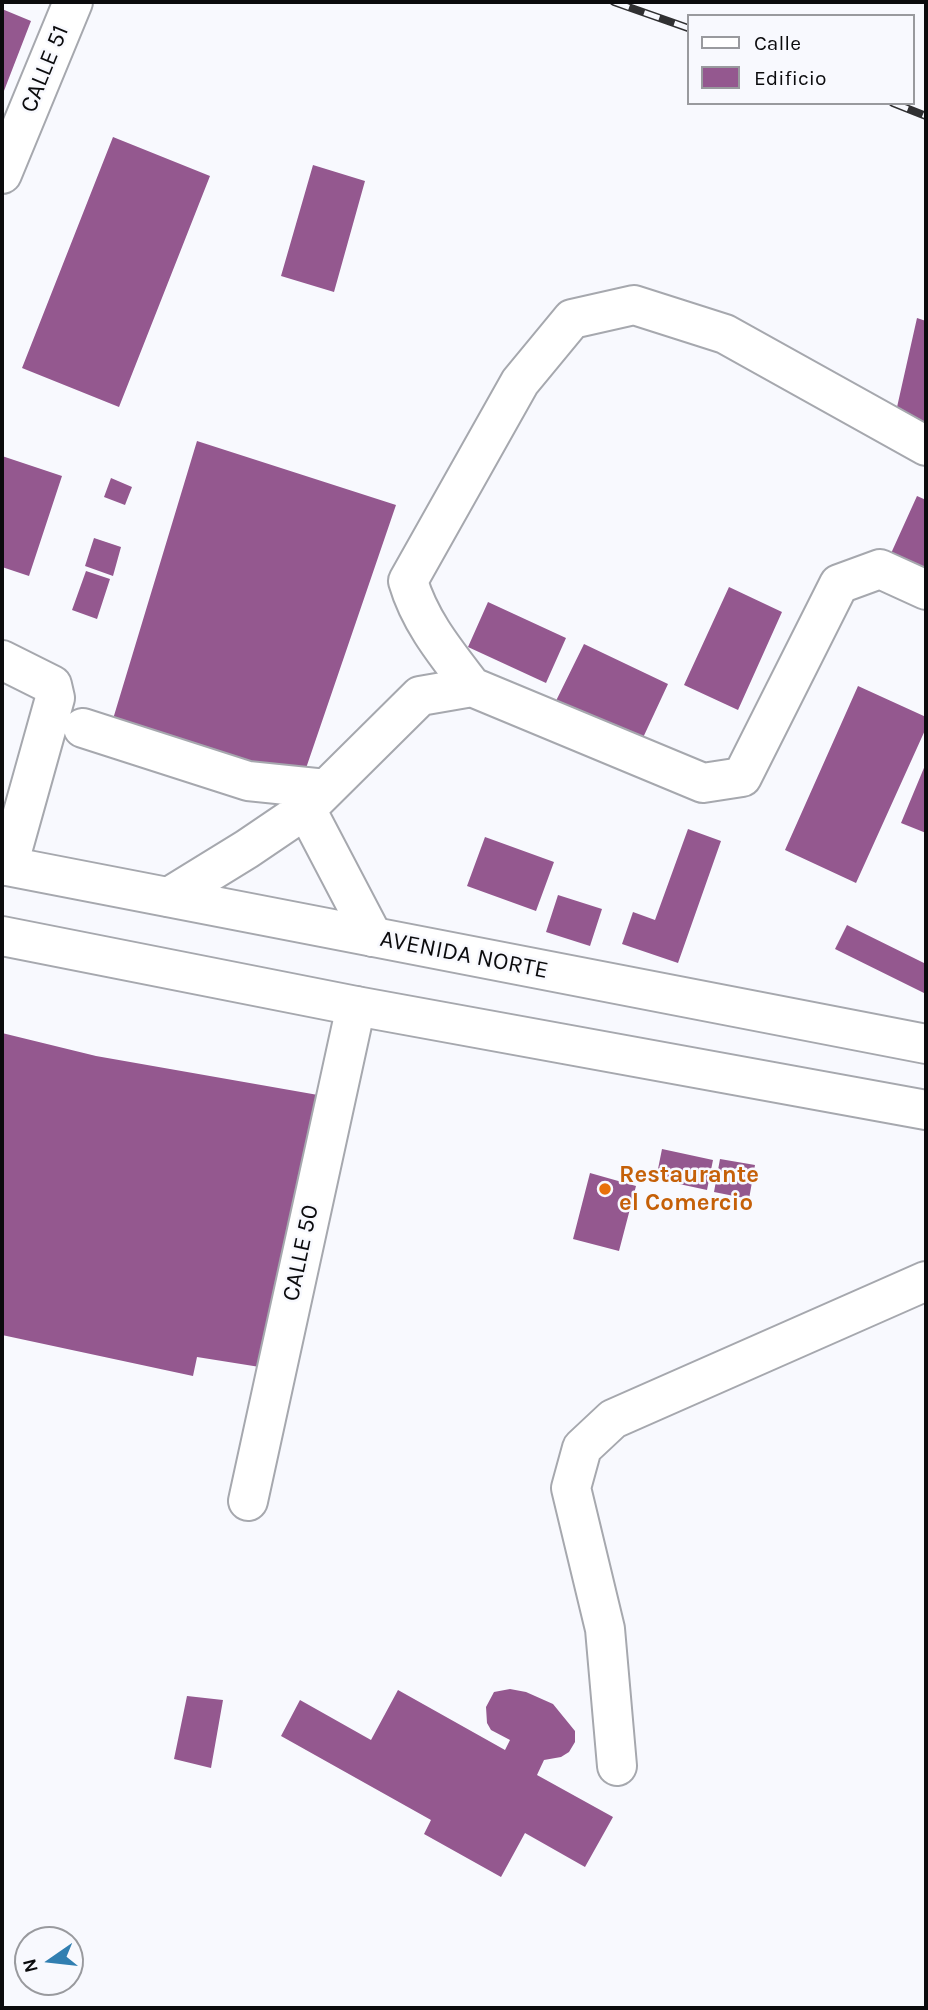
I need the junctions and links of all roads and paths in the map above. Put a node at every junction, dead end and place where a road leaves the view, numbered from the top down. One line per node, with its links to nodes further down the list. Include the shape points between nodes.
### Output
1 (73, 2): 2 (main road, CALLE 51)
2 (2, 174)
3 (926, 446): 6 (main road, via 725,334 634,305 572,319 520,382 408,581 429,630)
4 (926, 590): 6 (main road, via 880,569 839,584 742,777 704,783)
5 (2, 660): 9 (main road, via 52,685 55,698)
6 (472, 687): 8 (main road, via 419,696)
7 (83, 728): 8 (main road)
8 (316, 799): 10 (main road); 12 (main road)
9 (5, 866): 10 (main road, AVENIDA NORTE)
10 (169, 897): 12 (main road, AVENIDA NORTE)
11 (2, 936): 13 (main road)
12 (373, 937): 14 (main road, AVENIDA NORTE)
13 (356, 1006): 15 (main road); 17 (main road, CALLE 50)
14 (926, 1044)
15 (926, 1110)
16 (926, 1281): 18 (main road, via 613,1419 582,1448 571,1488 605,1629)
17 (248, 1501)
18 (617, 1766)

